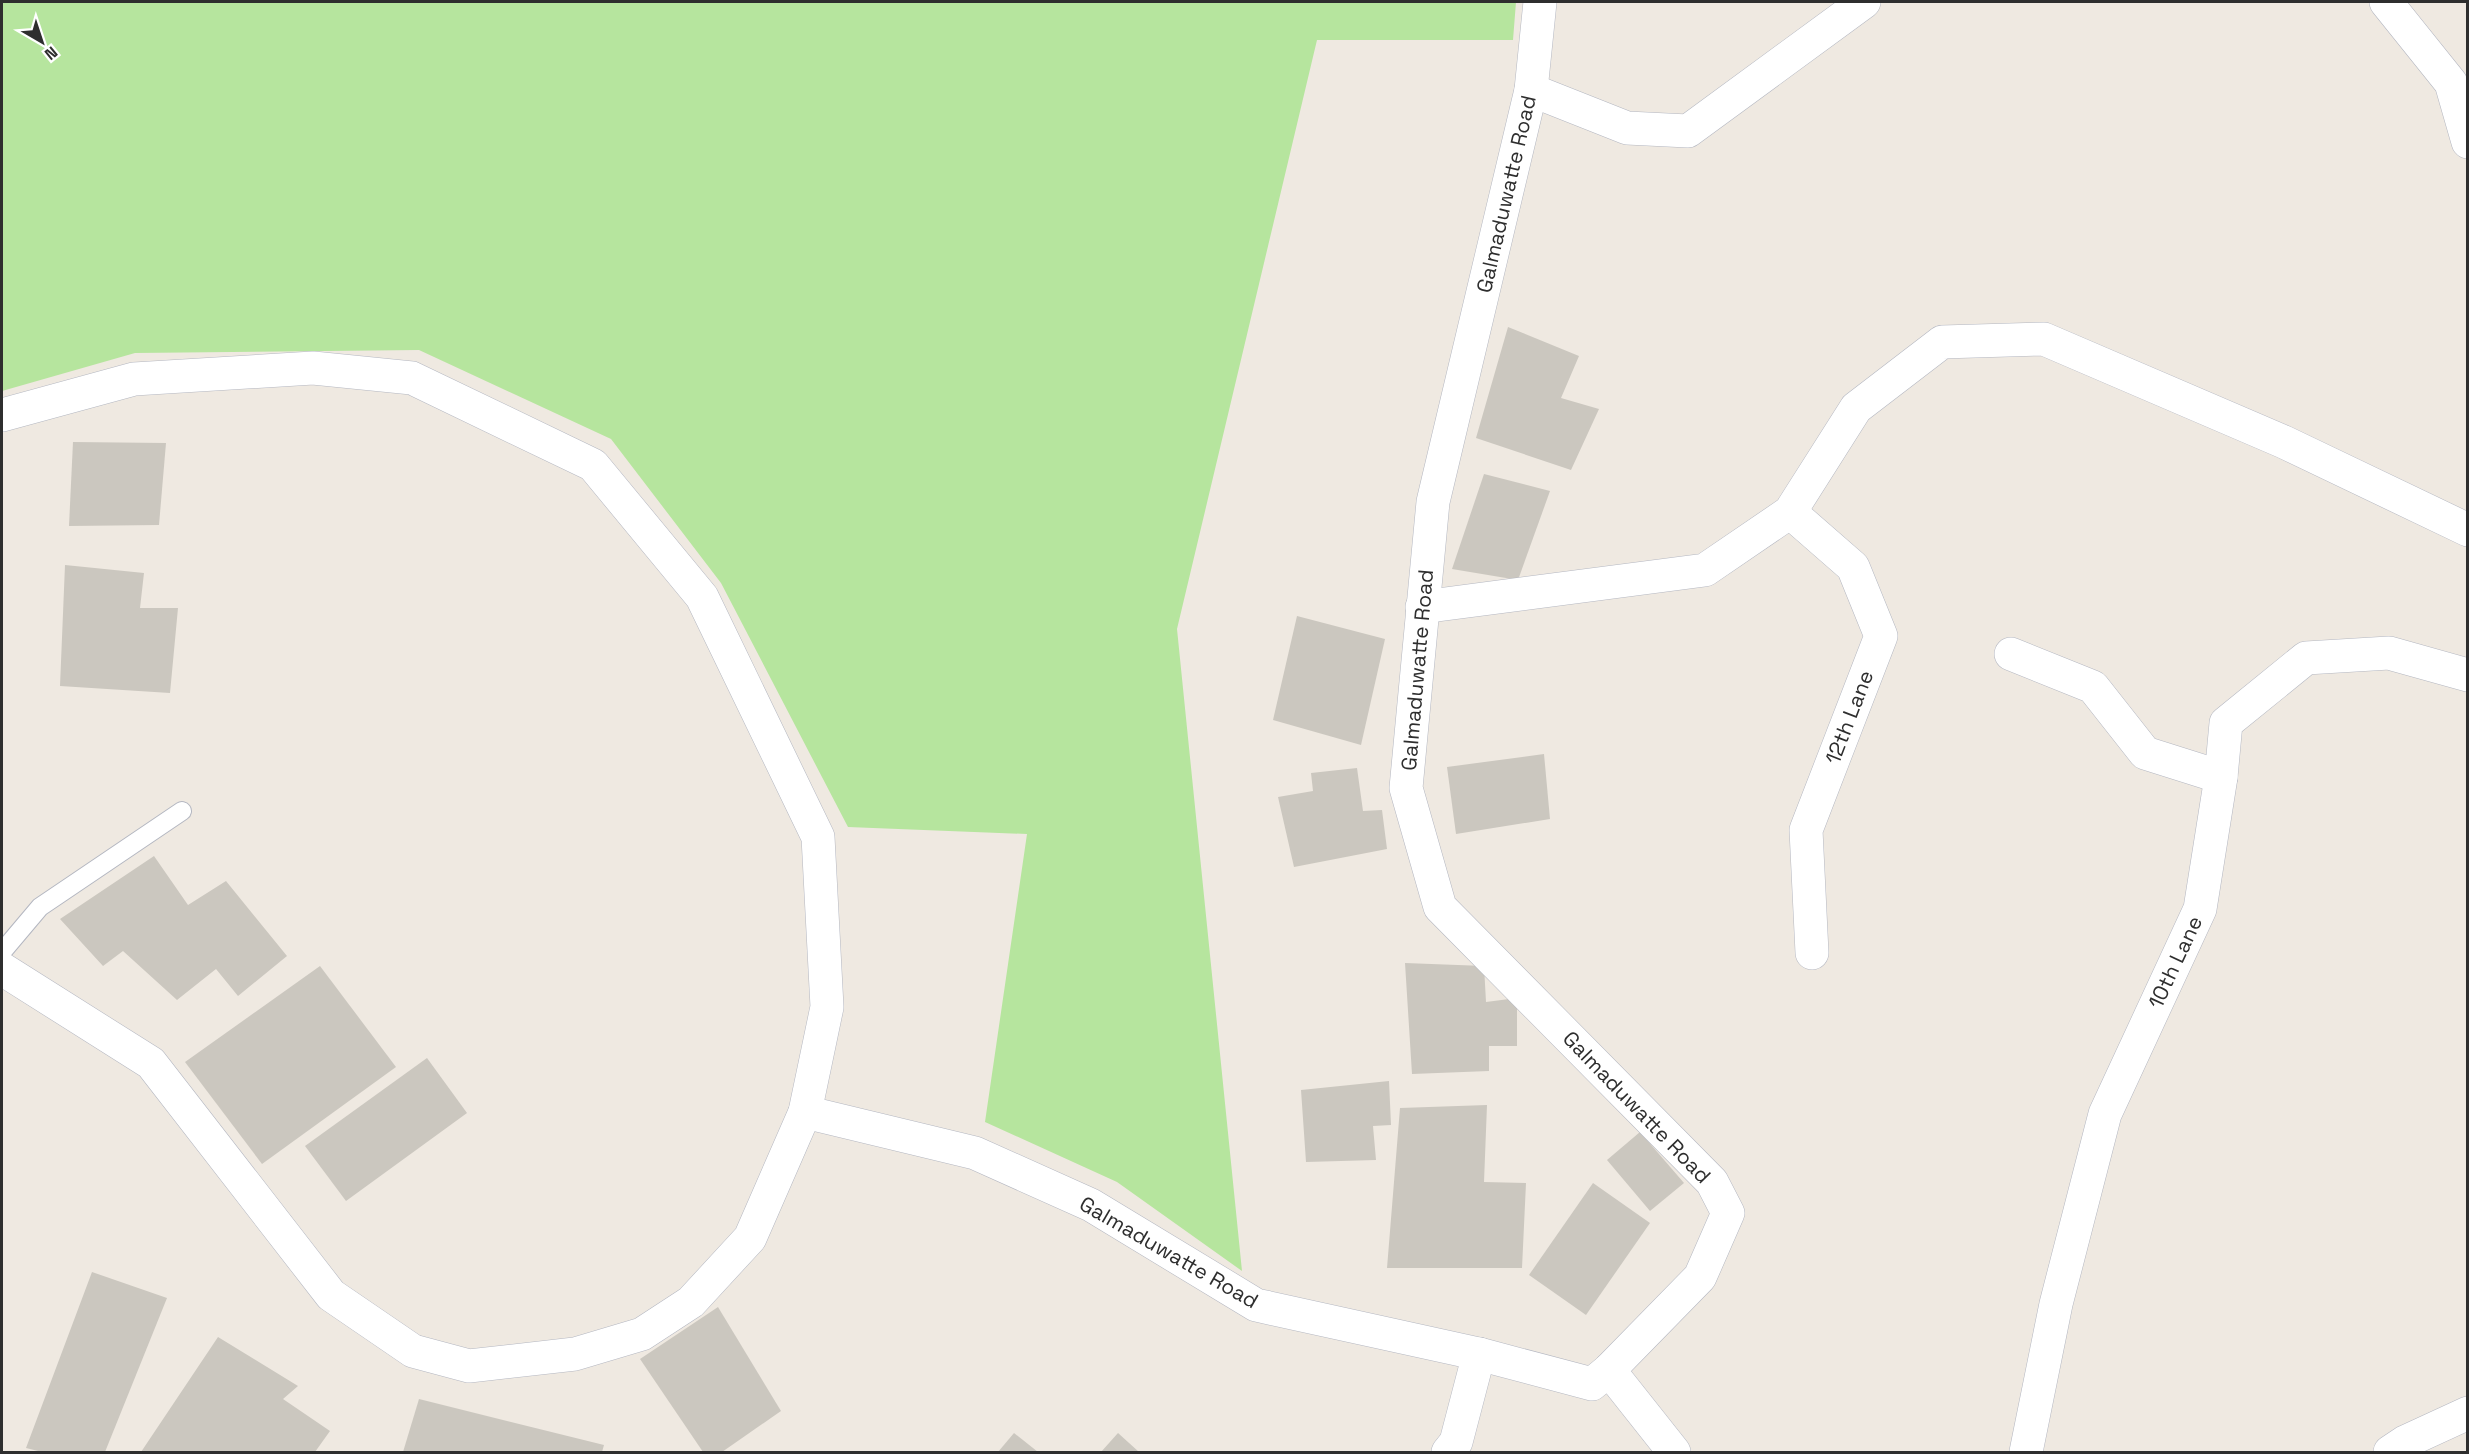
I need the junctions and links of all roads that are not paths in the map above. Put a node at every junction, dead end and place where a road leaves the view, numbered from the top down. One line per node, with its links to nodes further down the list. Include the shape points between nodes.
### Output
1 (1540, 2): 4 (street, Galmaduwatte Road)
2 (1864, 2): 4 (street, via 1688,131 1627,128)
3 (2386, 2): 5 (street, via 2451,83)
4 (1531, 90): 9 (street, Galmaduwatte Road, via 1433,502)
5 (2468, 141)
6 (2, 415): 17 (street, via 134,379 313,368 412,378 593,465 702,597 818,837 826,1007)
7 (1790, 512): 8 (street, via 1856,408 1942,342 2044,339 2284,442); 9 (street, via 1706,570); 15 (street, 12th Lane, via 1853,567 1881,636 1806,830)
8 (2467, 530)
9 (1422, 607): 19 (street, Galmaduwatte Road, via 1406,788 1440,907 1712,1182 1728,1213 1700,1276)
10 (2011, 654): 12 (street, via 2093,687 2145,753)
11 (2468, 675): 12 (street, 10th Lane, via 2389,653 2306,658 2226,723)
12 (2222, 777): 23 (street, 10th Lane, via 2200,909 2105,1114 2056,1304)
13 (182, 811): 14 (lane, via 40,907)
14 (2, 952)
15 (1812, 953)
16 (2, 969): 17 (street, via 151,1063 331,1295 413,1351 469,1366 575,1354 642,1334 691,1302 750,1238)
17 (805, 1112): 18 (street, Galmaduwatte Road, via 975,1152 1091,1205 1256,1305)
18 (1479, 1354): 19 (street, Galmaduwatte Road, via 1592,1384); 21 (street, via 1456,1442)
19 (1609, 1370): 22 (street)
20 (2468, 1413): 24 (street)
21 (1448, 1452)
22 (1674, 1452)
23 (2026, 1452)
24 (2391, 1452)

